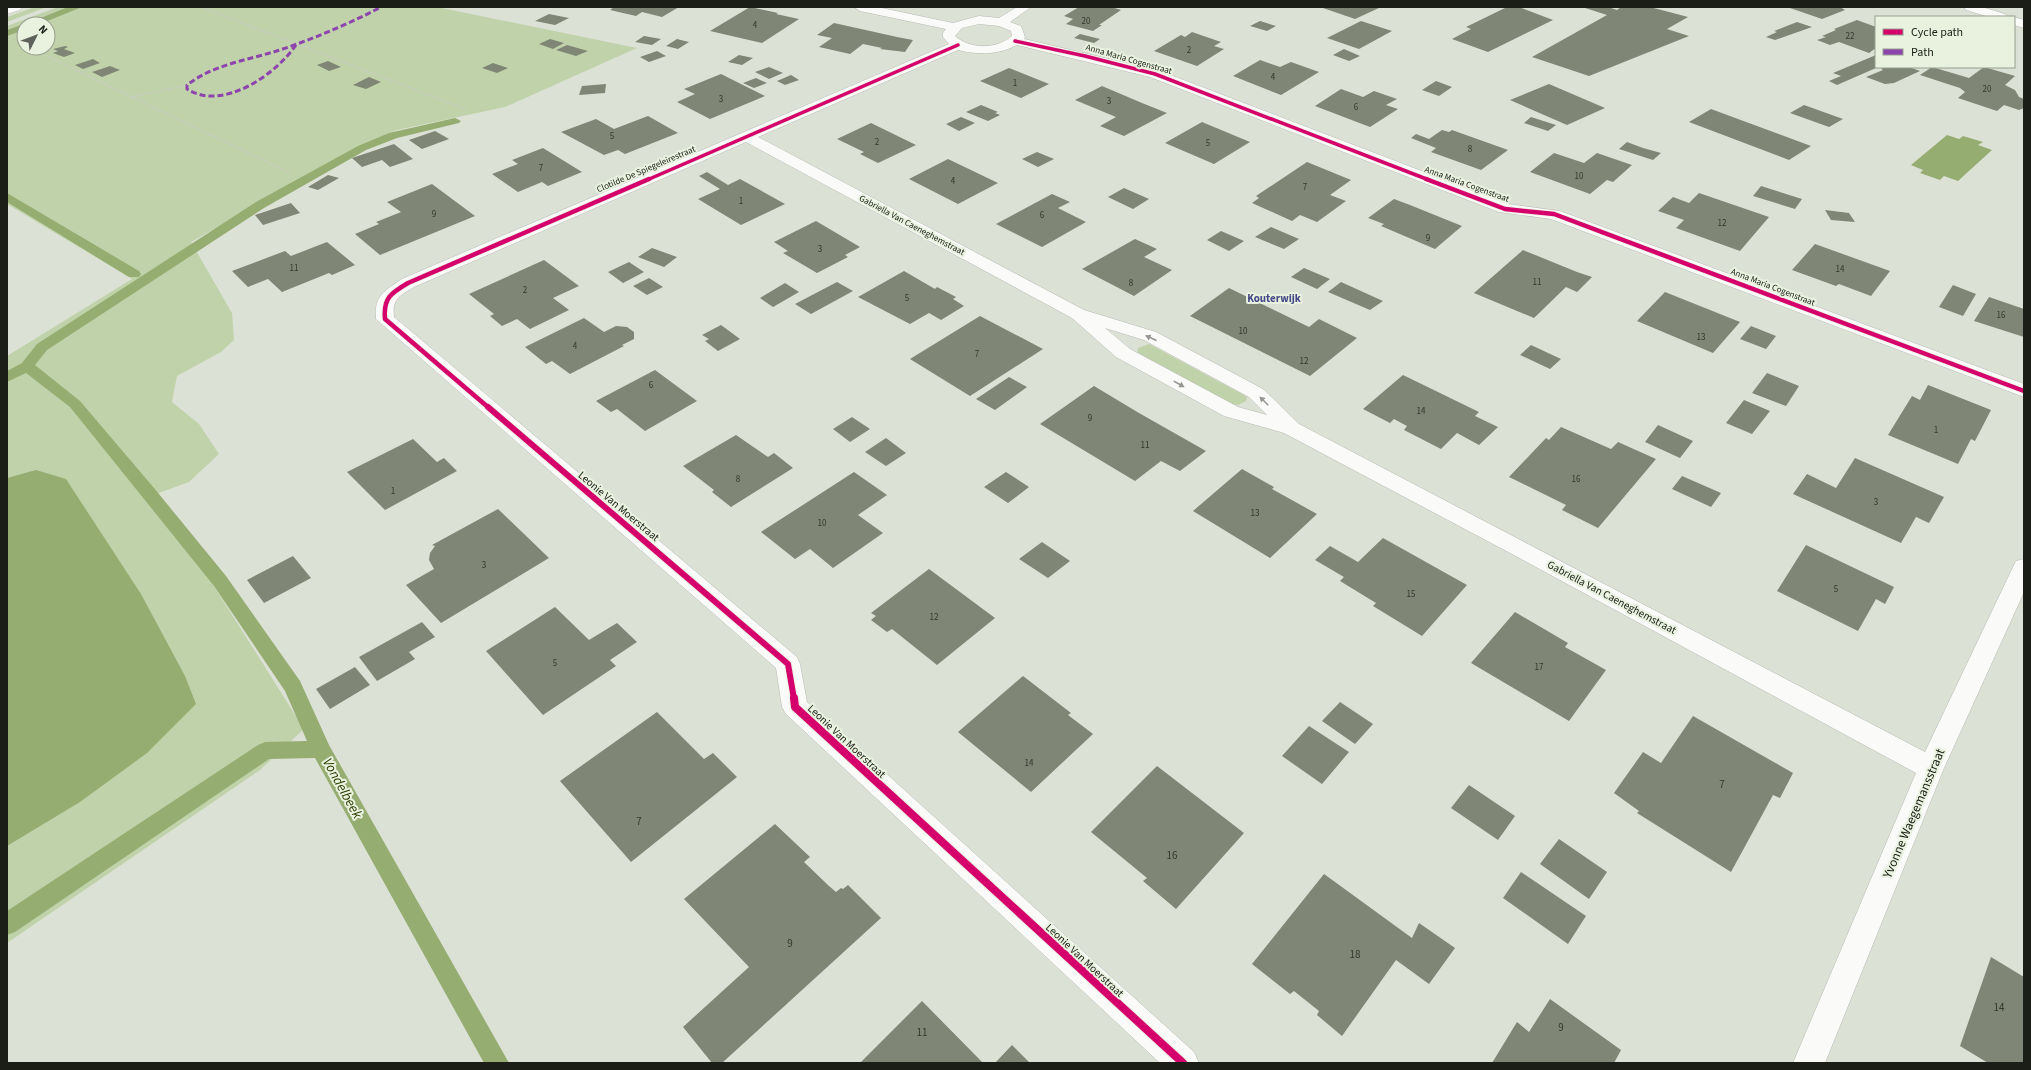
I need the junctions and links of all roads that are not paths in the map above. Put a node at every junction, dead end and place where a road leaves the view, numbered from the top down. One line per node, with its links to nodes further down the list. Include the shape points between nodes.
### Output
1 (16, 7): 5 (street)
2 (860, 7): 8 (street)
3 (1025, 7): 7 (street)
4 (1970, 7): 6 (street)
5 (7, 10)
6 (1998, 16)
7 (1001, 22): 8 (street, via 979,20); 9 (street, via 1017,29 1018,37)
8 (955, 27): 10 (street, via 949,33 949,37)
9 (1015, 41): 10 (street, via 991,49); 14 (street, Anna Maria Cogenstraat, via 1155,74 1505,209 1554,214)
10 (958, 45): 11 (street, Clotilde De Spiegeleirestraat)
11 (745, 136): 12 (street, Gabriella Van Caeneghemstraat); 13 (street, Clotilde De Spiegeleirestraat, via 408,283 392,293 384,306 385,319)
12 (1078, 314): 15 (street, Gabriella Van Caeneghemstraat, one-way to 15, via 1123,353 1231,412); 15 (street, Gabriella Van Caeneghemstraat, one-way to 12, via 1256,393 1150,336)
13 (404, 336): 18 (street, Leonie Van Moerstraat, via 788,664 795,707)
14 (2024, 391)
15 (1291, 428): 17 (street, Gabriella Van Caeneghemstraat)
16 (2024, 567): 17 (street, Yvonne Waegemansstraat)
17 (1931, 768): 19 (street, Yvonne Waegemansstraat)
18 (1183, 1063)
19 (1809, 1063)

